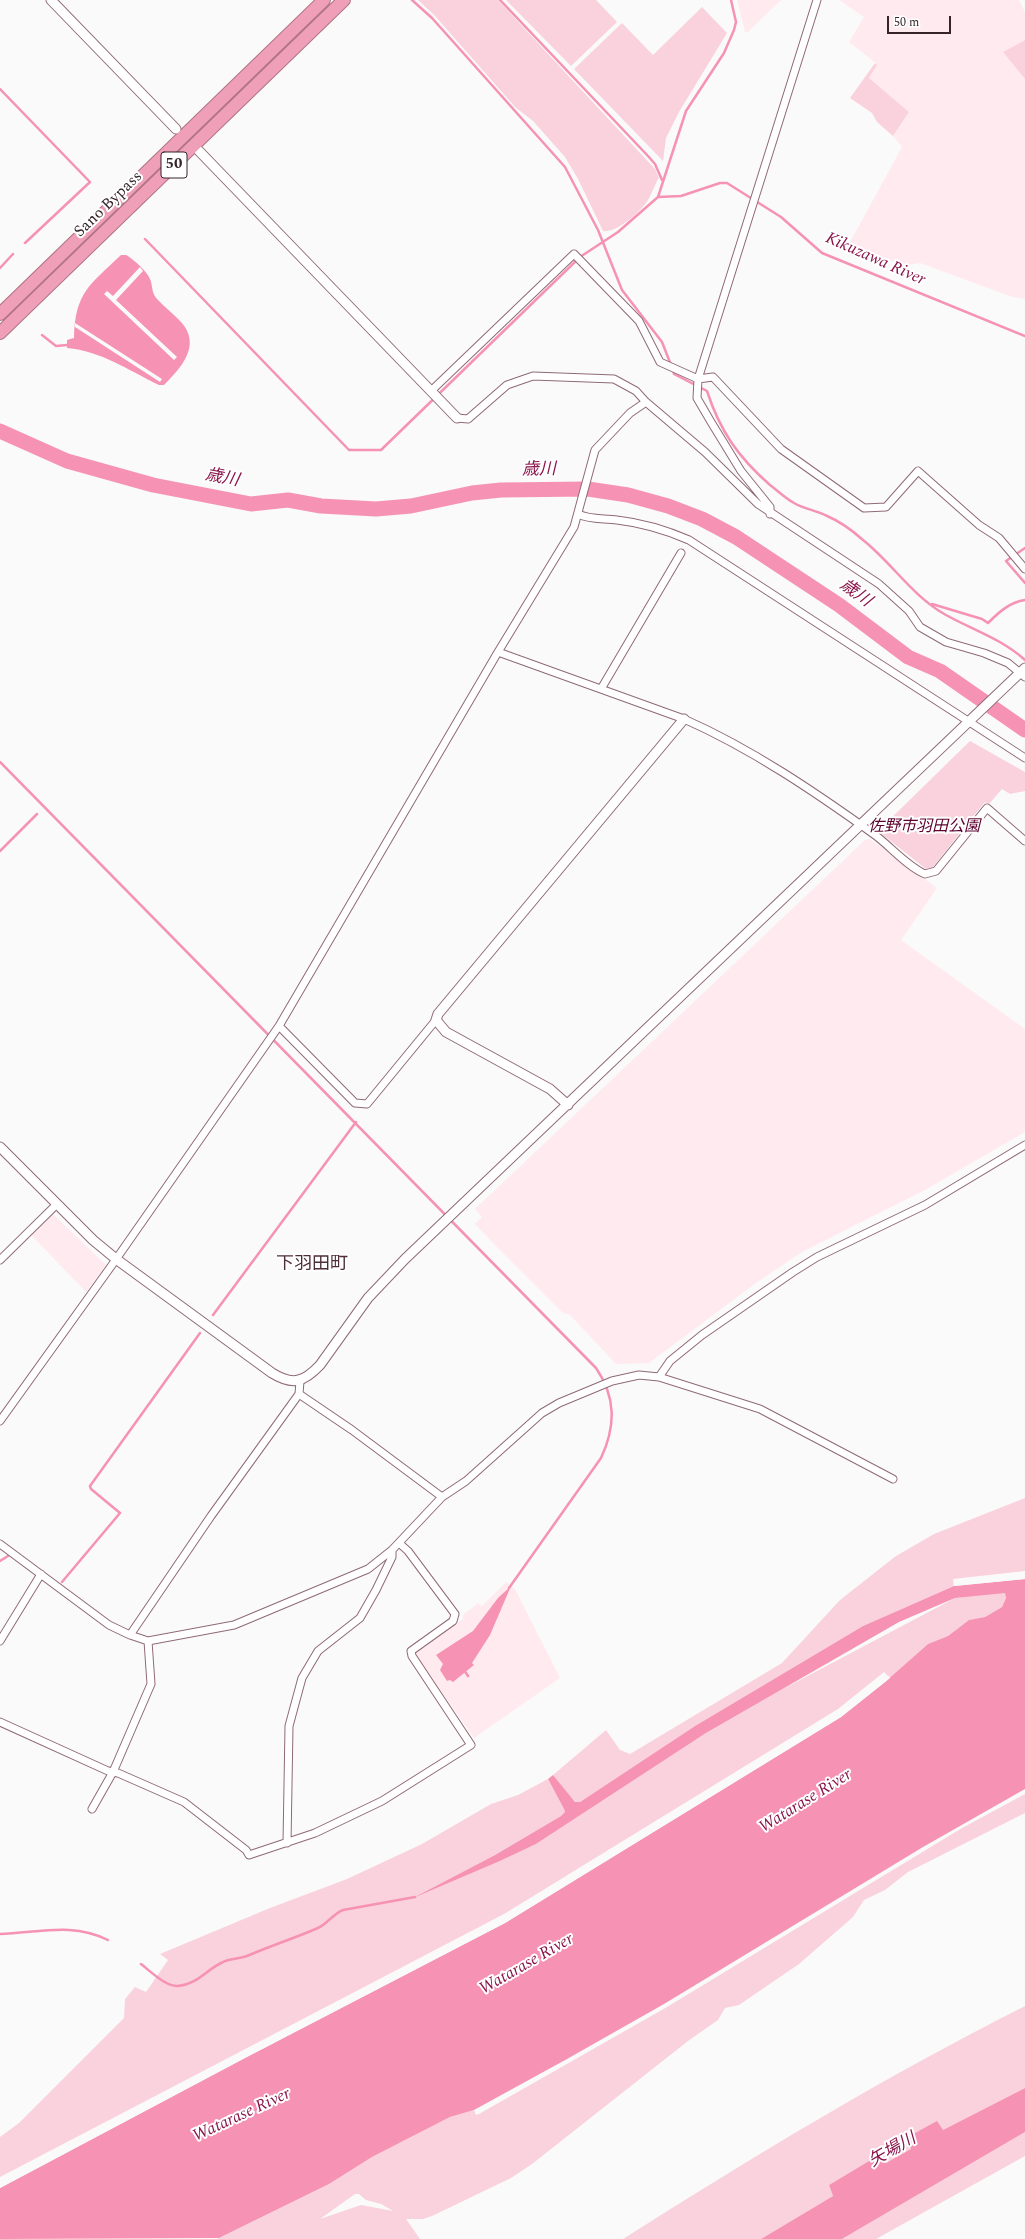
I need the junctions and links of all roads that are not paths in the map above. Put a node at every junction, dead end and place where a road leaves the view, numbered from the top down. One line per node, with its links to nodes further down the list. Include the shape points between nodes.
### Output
1 (51, 0): 5 (street)
2 (324, 0): 7 (highway, Sano Bypass / 50)
3 (344, 0): 8 (highway, Sano Bypass / 50)
4 (817, 0): 9 (street)
5 (176, 129)
6 (199, 152): 10 (street)
7 (0, 314)
8 (1, 332)
9 (698, 380): 10 (street, via 660,362 639,321 574,254); 14 (street, via 698,398 741,471 770,507); 16 (street, via 713,377 781,449 864,508 886,507 918,471 979,525 999,538)
10 (430, 391): 12 (street)
11 (646, 402): 12 (street, via 626,384 614,379 532,376 507,385 468,419); 13 (street, via 630,413 595,450); 14 (street, via 705,452)
12 (457, 418)
13 (578, 514): 17 (street, via 574,527); 21 (street, via 584,517 648,525 689,540)
14 (770, 514): 18 (street, via 879,584 909,611 920,627 946,642 1008,663)
15 (681, 553): 19 (street)
16 (1025, 569)
17 (498, 652): 19 (street); 26 (street)
18 (1022, 673): 21 (street)
19 (602, 689): 20 (street)
20 (684, 719): 23 (street, via 776,768); 25 (street, via 442,1007)
21 (970, 721): 22 (street); 23 (street)
22 (1025, 758)
23 (860, 826): 24 (street, via 922,873 929,875 936,871 987,808); 27 (street)
24 (1025, 841)
25 (436, 1020): 26 (street, via 366,1104 355,1103); 27 (street, via 446,1032 550,1089)
26 (279, 1026): 31 (street)
27 (568, 1104): 34 (street, via 376,1289 320,1364)
28 (1025, 1145): 33 (street, via 925,1206 817,1257 793,1272 702,1335 670,1361)
29 (0, 1147): 30 (street)
30 (57, 1204): 31 (street, via 92,1240); 32 (street)
31 (116, 1259): 34 (street, via 272,1373 291,1381); 36 (street)
32 (0, 1260)
33 (658, 1377): 37 (street, via 760,1409); 38 (street, via 639,1375 612,1381 559,1403 542,1413 466,1481)
34 (300, 1381): 35 (street)
35 (299, 1394): 38 (street); 43 (street, via 211,1516)
36 (0, 1420)
37 (893, 1478)
38 (442, 1497): 39 (street)
39 (399, 1543): 41 (street); 49 (street, via 408,1551 455,1614 453,1621 411,1651 471,1745 382,1801)
40 (0, 1544): 42 (street)
41 (392, 1551): 45 (street, via 368,1568 234,1624); 49 (street, via 392,1557 360,1618 318,1651 302,1678 289,1726)
42 (41, 1574): 43 (street, via 109,1625); 44 (street)
43 (130, 1635): 45 (street)
44 (0, 1641)
45 (148, 1641): 47 (street, via 151,1684)
46 (0, 1722): 47 (street)
47 (113, 1772): 48 (street); 49 (street, via 184,1802 250,1855)
48 (92, 1808)
49 (287, 1844)

